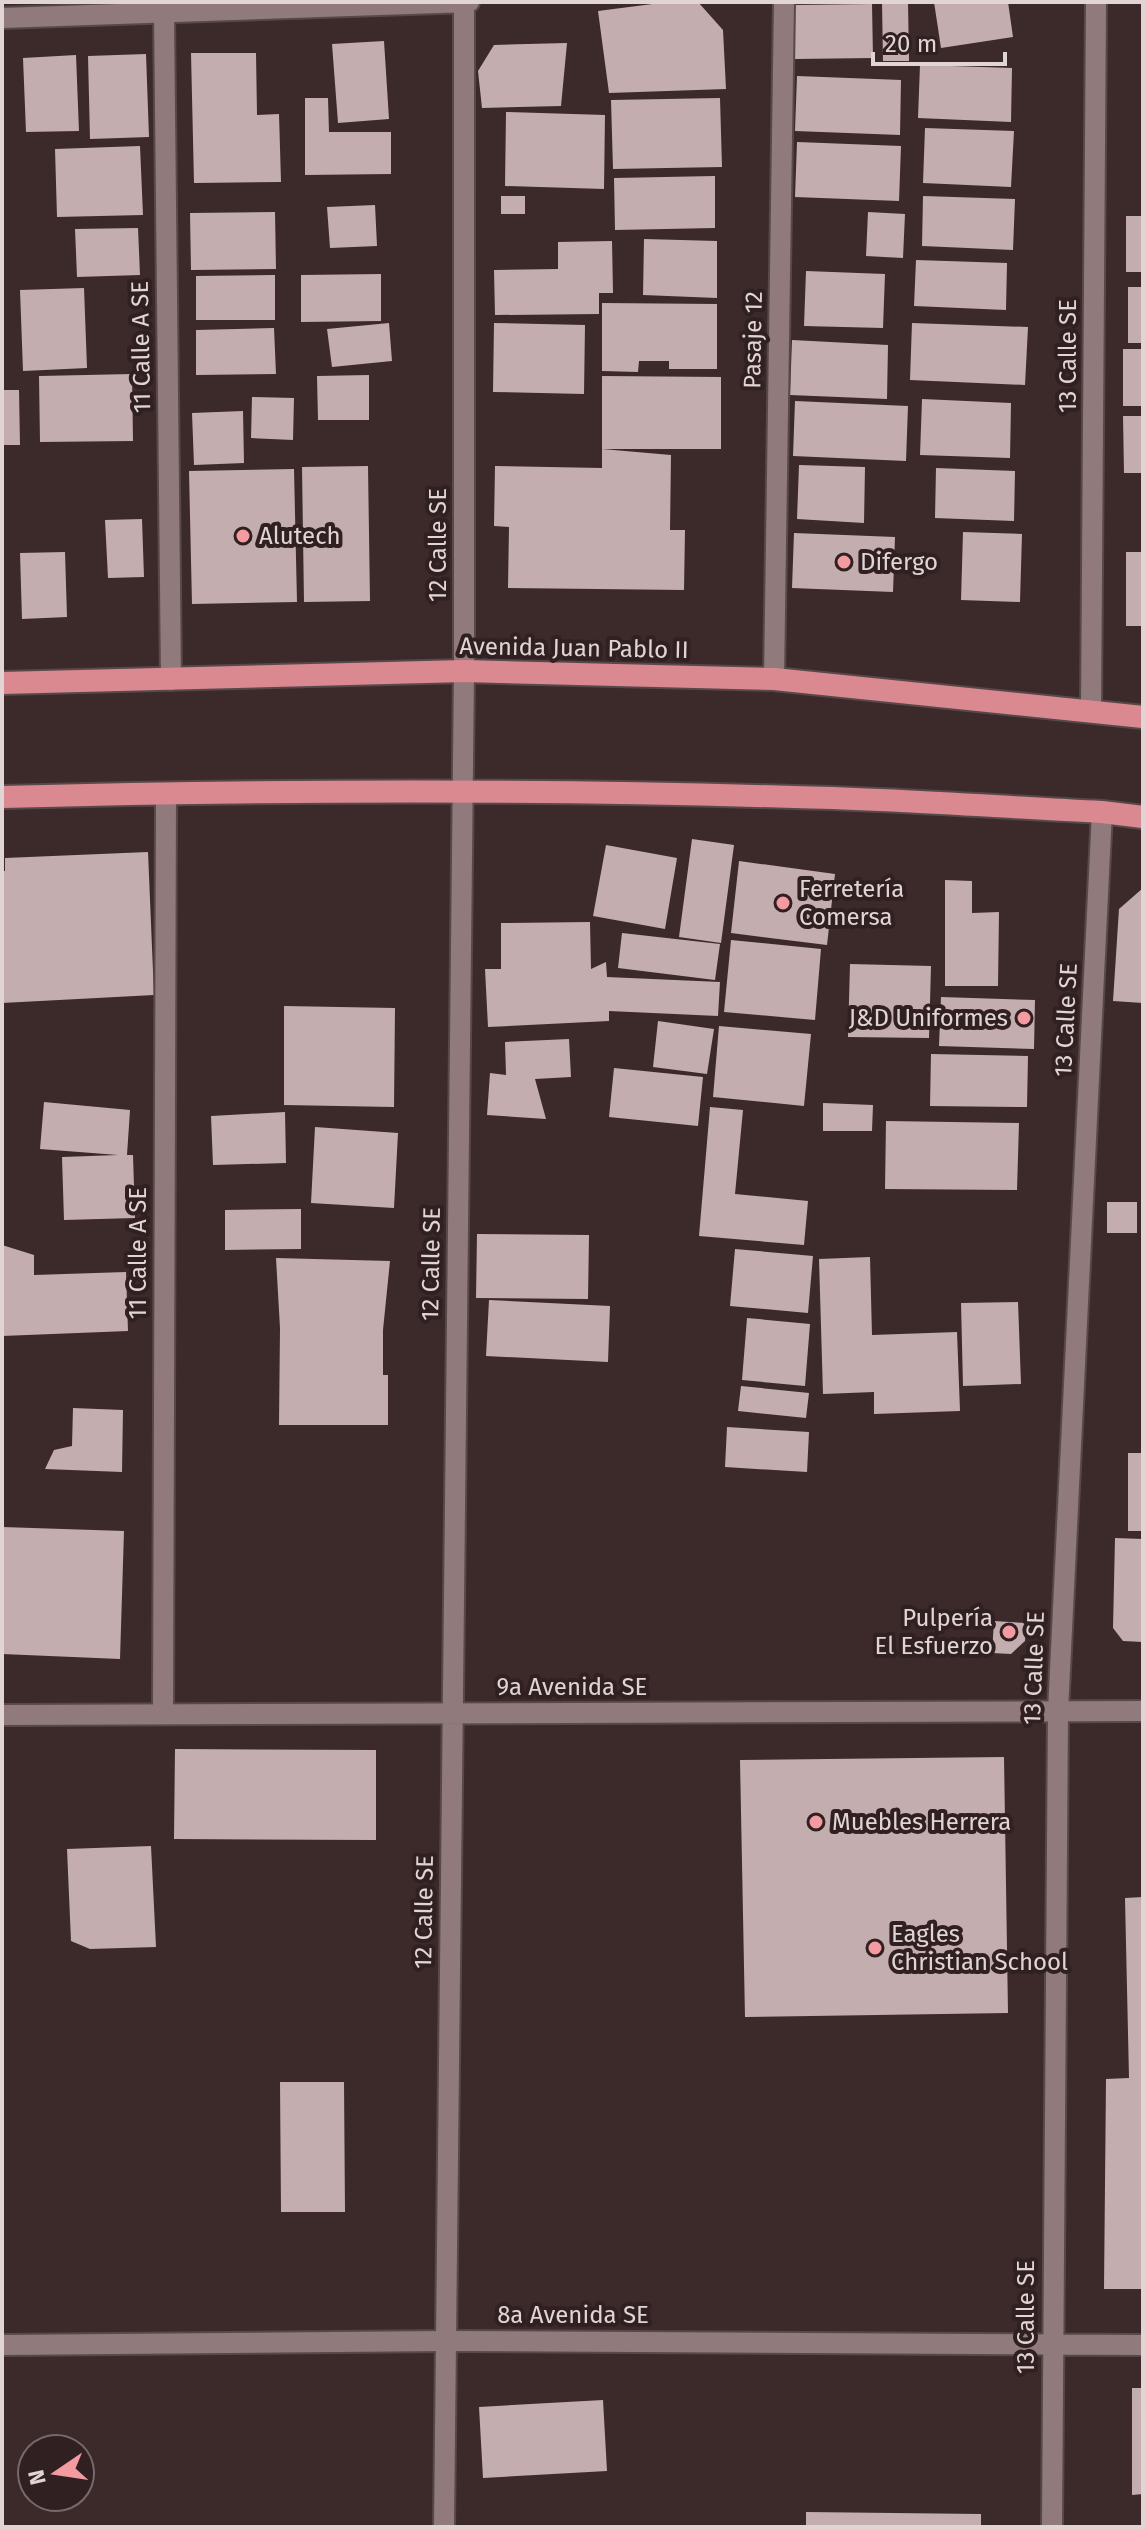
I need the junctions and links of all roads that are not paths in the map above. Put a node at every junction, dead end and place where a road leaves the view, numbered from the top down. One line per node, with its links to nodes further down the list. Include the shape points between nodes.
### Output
1 (466, 2): 4 (street); 6 (street, 12 Calle SE)
2 (784, 2): 7 (street, Pasaje 12)
3 (1096, 2): 10 (street, 13 Calle SE)
4 (151, 9): 5 (street); 8 (street, 11 Calle A SE)
5 (2, 18)
6 (464, 671): 7 (highway, Avenida Juan Pablo II); 8 (highway, Avenida Juan Pablo II); 12 (street, 12 Calle SE)
7 (774, 679): 10 (highway, Avenida Juan Pablo II)
8 (171, 680): 9 (highway, Avenida Juan Pablo II)
9 (2, 683)
10 (1091, 711): 11 (highway, Avenida Juan Pablo II)
11 (1143, 717)
12 (461, 792): 13 (highway); 15 (highway, via 795,797); 19 (street, 12 Calle SE)
13 (166, 793): 14 (highway); 20 (street, 11 Calle A SE)
14 (2, 797)
15 (1102, 812): 16 (highway); 17 (street, 13 Calle SE)
16 (1143, 817)
17 (1058, 1711): 18 (street, 9a Avenida SE); 19 (street, 9a Avenida SE); 23 (street, 13 Calle SE)
18 (1143, 1711)
19 (452, 1713): 20 (street, 9a Avenida SE); 22 (street, 12 Calle SE)
20 (163, 1714): 21 (street, 9a Avenida SE)
21 (2, 1715)
22 (446, 2341): 23 (street, 8a Avenida SE); 24 (street, 8a Avenida SE); 26 (street, 12 Calle SE)
23 (1052, 2344): 25 (street, 8a Avenida SE); 27 (street, 13 Calle SE)
24 (2, 2345)
25 (1143, 2345)
26 (444, 2527)
27 (1052, 2527)

